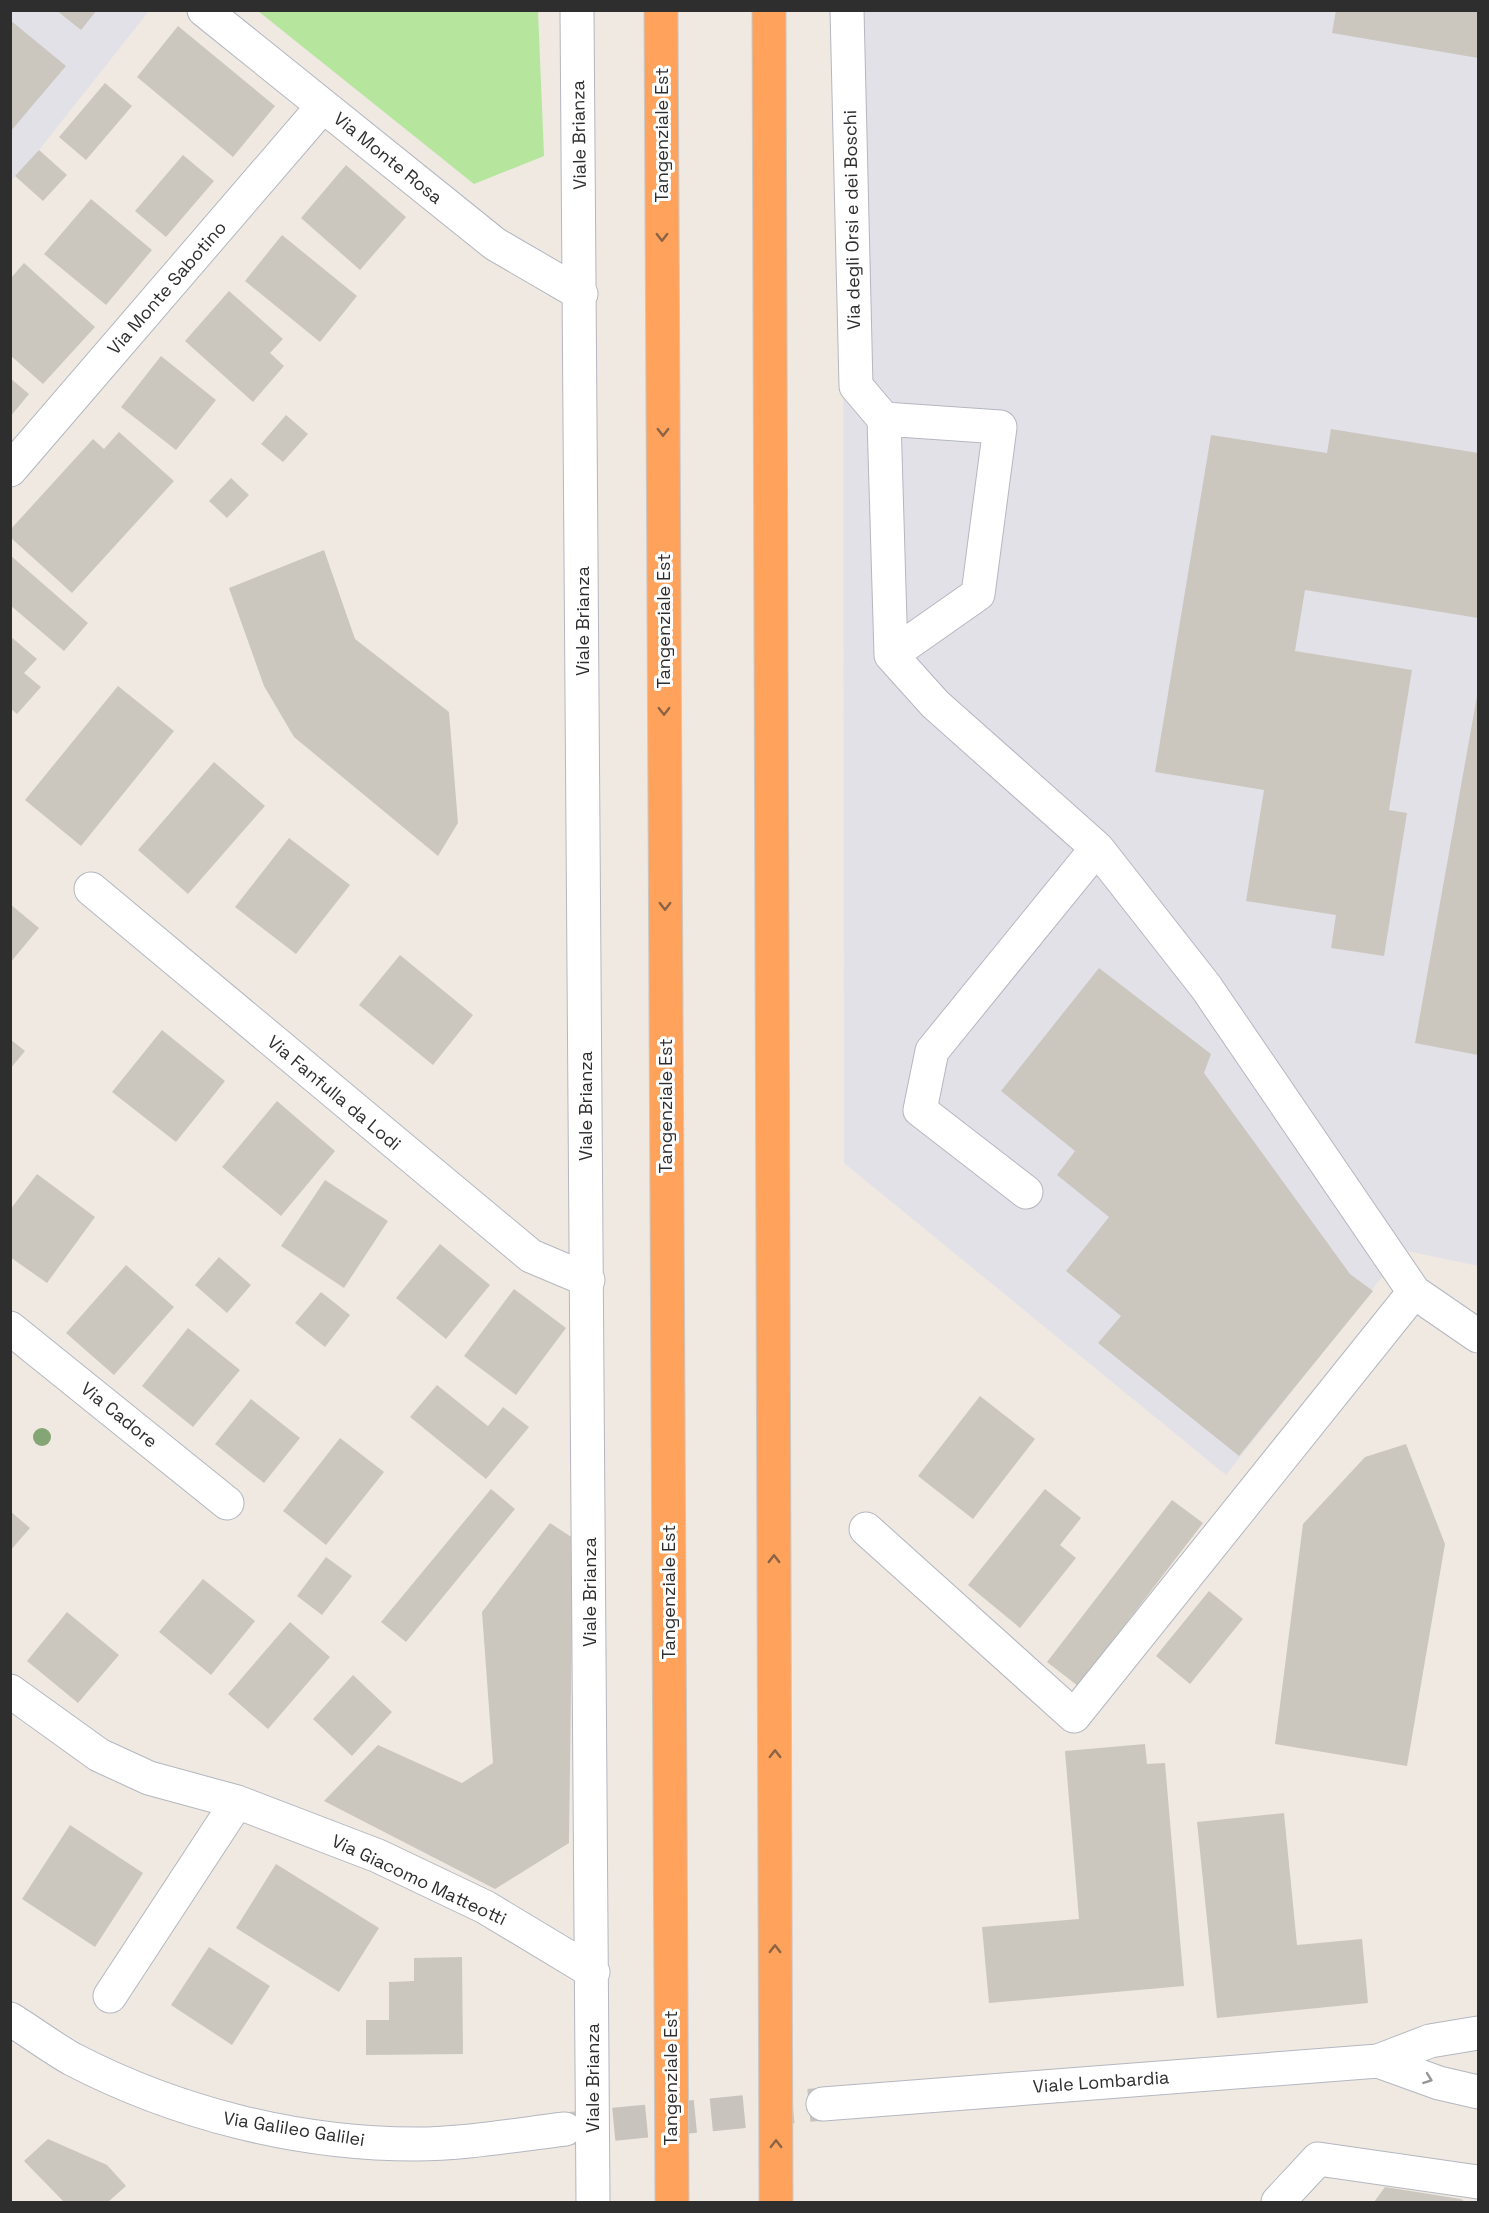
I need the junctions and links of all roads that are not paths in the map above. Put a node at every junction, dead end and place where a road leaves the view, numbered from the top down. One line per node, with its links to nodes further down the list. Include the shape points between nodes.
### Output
1 (204, 10): 6 (street, Via Monte Rosa)
2 (578, 10): 7 (street, Viale Brianza)
3 (661, 10): 32 (highway, Tangenziale Est, one-way to 32)
4 (769, 10): 33 (highway, one-way to 4)
5 (847, 10): 8 (street, Via degli Orsi e dei Boschi, via 856,386)
6 (323, 106): 7 (street, Via Monte Rosa, via 495,244); 9 (street, Via Monte Sabotino)
7 (581, 294): 14 (street, Viale Brianza)
8 (884, 419): 10 (street); 10 (street, via 1000,427 978,594)
9 (10, 470)
10 (891, 655): 11 (street, via 935,704)
11 (1097, 848): 13 (street, via 932,1051 920,1110); 15 (street, via 1206,987)
12 (91, 889): 14 (street, Via Fanfulla da Lodi, via 531,1256)
13 (1026, 1192)
14 (588, 1280): 22 (street, Viale Brianza)
15 (1414, 1292): 17 (street); 19 (street, via 1074,1716)
16 (10, 1328): 18 (street, Via Cadore)
17 (1479, 1336)
18 (227, 1503)
19 (866, 1529)
20 (10, 1691): 21 (street, Via Giacomo Matteotti, via 99,1755 149,1779)
21 (237, 1802): 22 (street, Via Giacomo Matteotti, via 378,1856 485,1907); 23 (street)
22 (593, 1972): 31 (street, Viale Brianza)
23 (110, 1996)
24 (10, 2019): 29 (street, Via Galileo Galilei, via 70,2058 136,2090 225,2120 326,2138 415,2144)
25 (1479, 2033): 26 (street, Viale Lombardia, via 1430,2041)
26 (1378, 2061): 27 (street, Viale Lombardia, one-way to 27, via 1439,2083); 28 (street, Viale Lombardia)
27 (1479, 2092)
28 (823, 2104)
29 (565, 2129)
30 (1479, 2182): 34 (street, via 1318,2159)
31 (593, 2202)
32 (672, 2202)
33 (776, 2202)
34 (1278, 2202)

